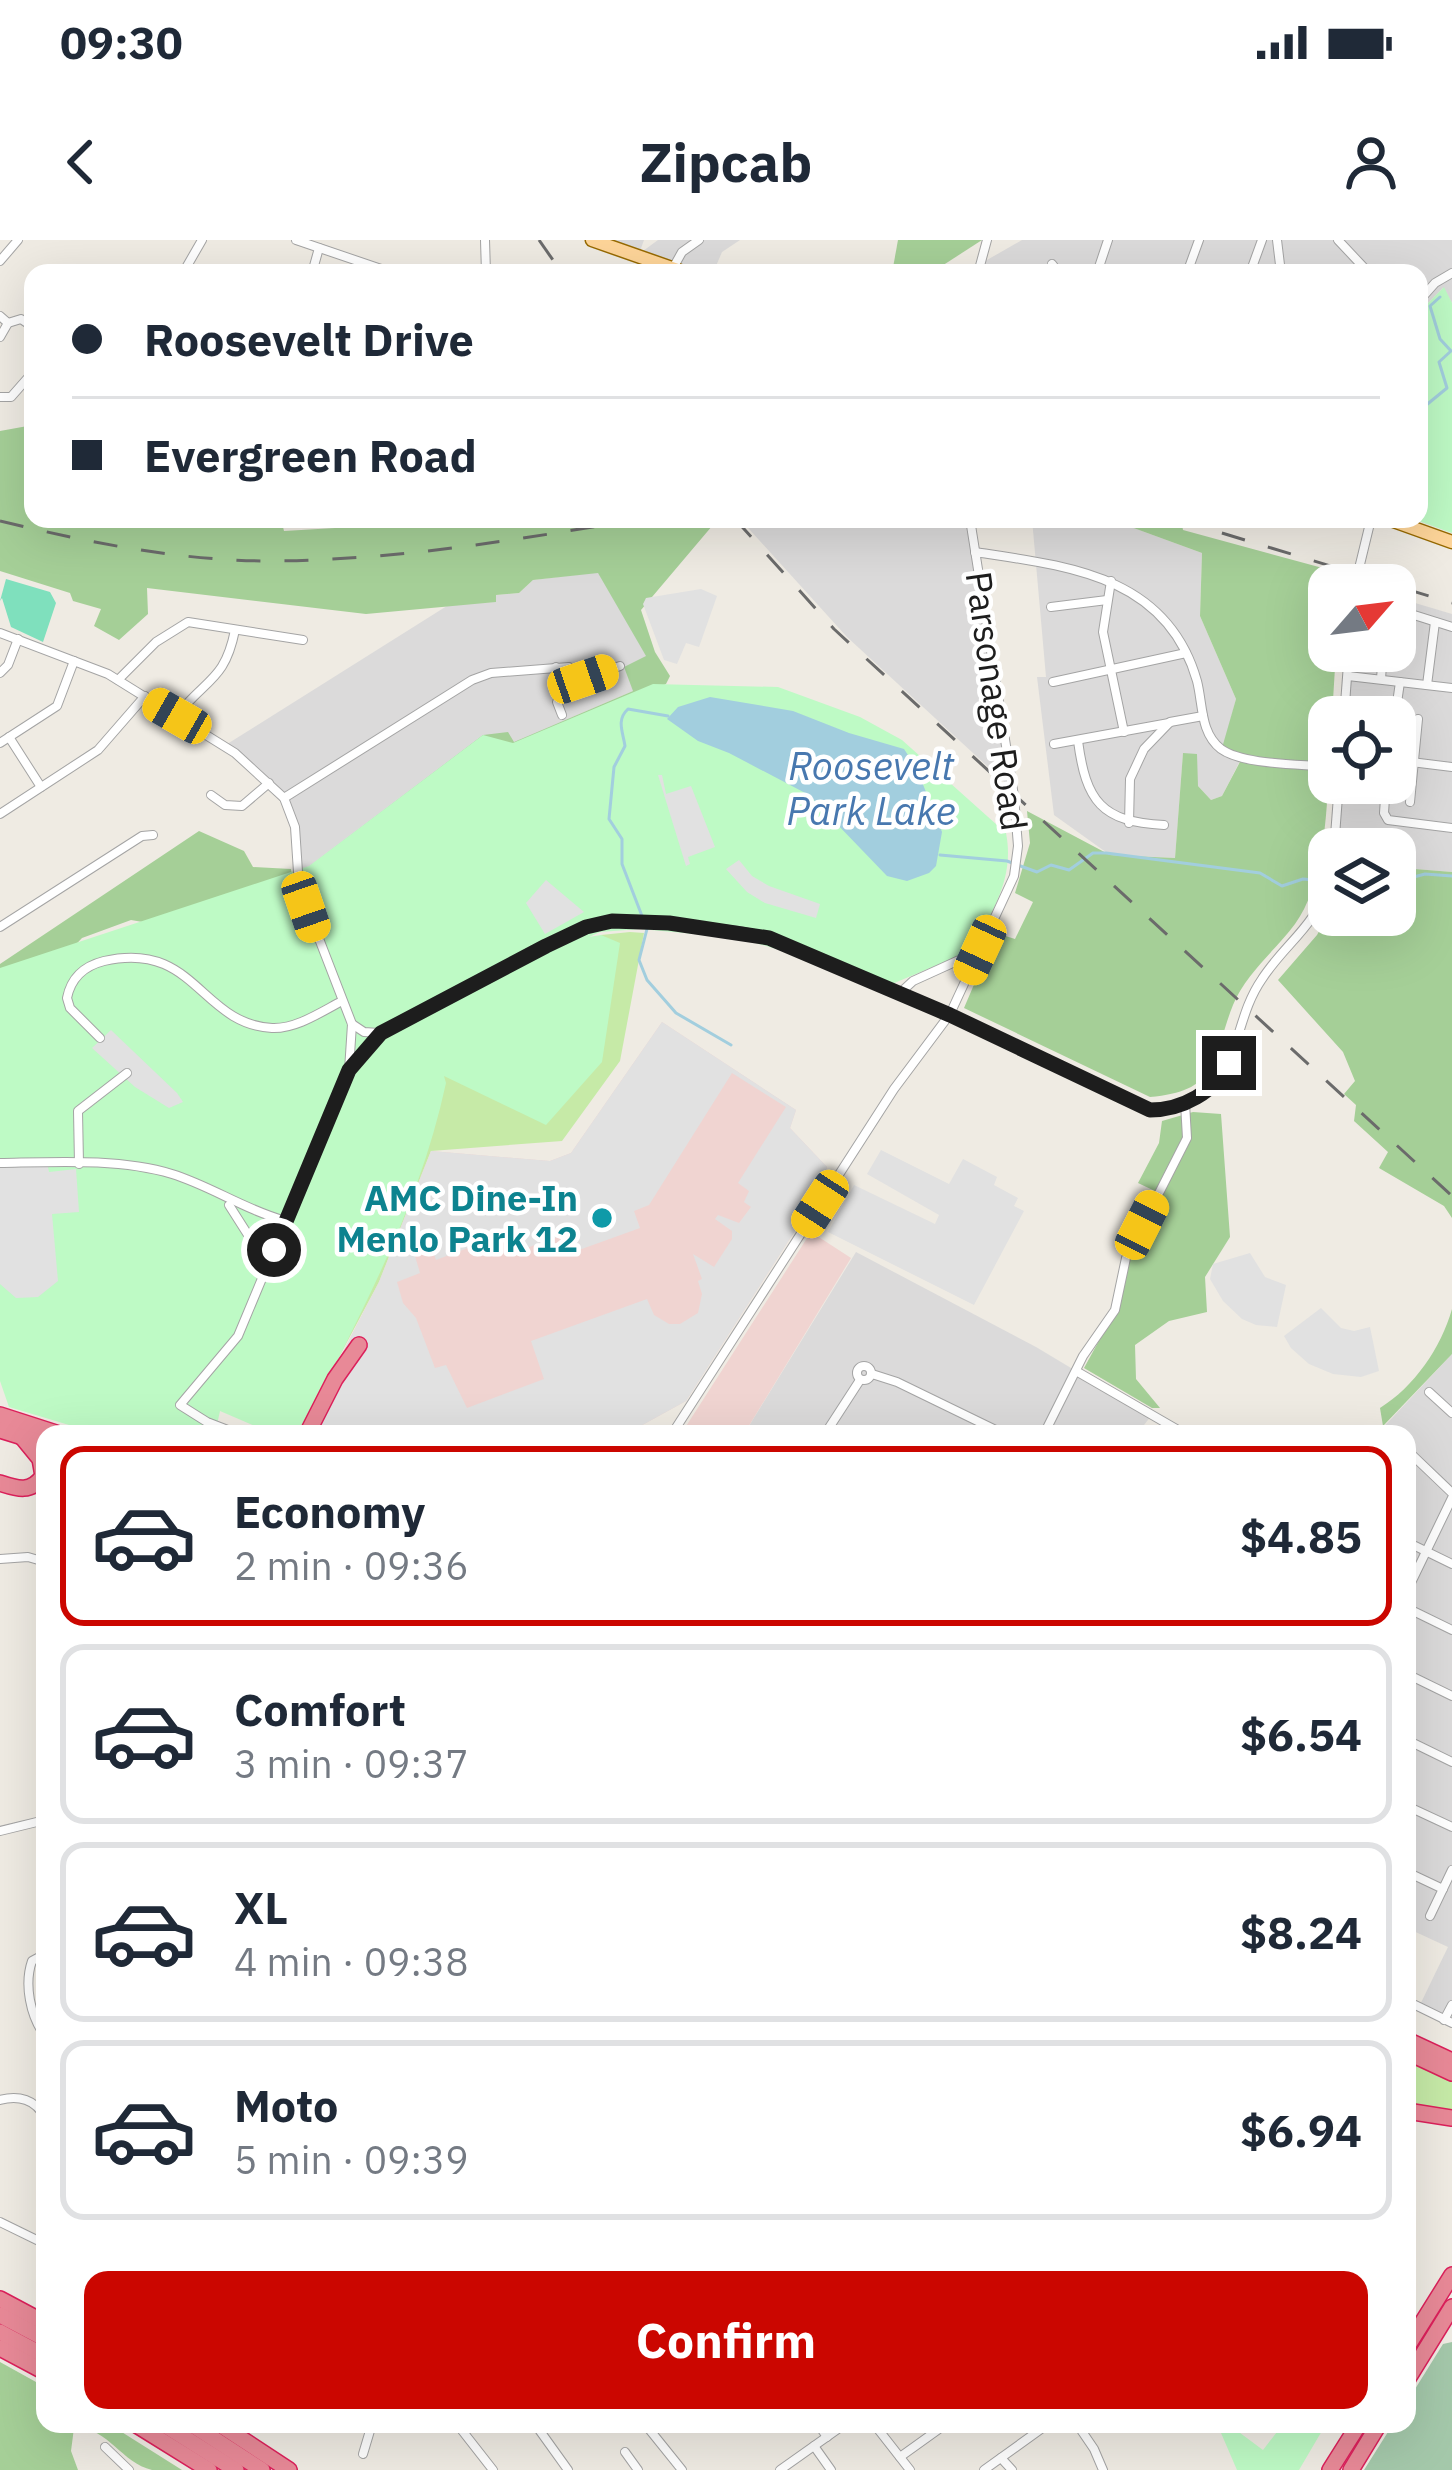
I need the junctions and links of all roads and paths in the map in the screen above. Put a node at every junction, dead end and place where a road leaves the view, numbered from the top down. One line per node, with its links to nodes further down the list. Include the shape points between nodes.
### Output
1 (17, 240): 7 (street)
2 (296, 240): 6 (street)
3 (592, 240): 5 (main road)
4 (1338, 240): 11 (street)
5 (629, 246): 10 (main road)
6 (319, 248): 8 (street); 9 (street)
7 (0, 261)
8 (315, 264)
9 (366, 264)
10 (672, 264)
11 (1361, 264)
12 (1452, 273): 13 (street)
13 (1428, 291)
14 (4, 320): 15 (street)
15 (0, 337)
16 (24, 383): 17 (street)
17 (0, 397)
18 (971, 528): 22 (street, Parsonage Road)
19 (1369, 528): 23 (street)
20 (1413, 528): 21 (main road)
21 (1452, 542)
22 (975, 552): 24 (street); 79 (street, Parsonage Road, via 1014,796 1016,864)
23 (1360, 564)
24 (1111, 581): 25 (street); 34 (street, via 1161,616)
25 (1106, 600): 26 (street); 38 (street)
26 (1052, 607)
27 (1416, 616): 28 (street)
28 (1435, 622): 29 (street); 48 (street)
29 (1452, 627)
30 (235, 630): 33 (street); 44 (street, via 181,624); 55 (street, via 226,667)
31 (0, 632): 32 (street)
32 (18, 639): 35 (street); 41 (street)
33 (303, 640)
34 (1186, 653): 38 (street); 56 (street)
35 (79, 662): 44 (street); 60 (street, via 57,706)
36 (620, 666): 43 (street)
37 (556, 667): 43 (street); 50 (street); 70 (street, via 472,680)
38 (1109, 672): 46 (street); 59 (street)
39 (1348, 672): 42 (street)
40 (1382, 672): 45 (street)
41 (0, 673)
42 (1348, 676): 45 (street); 51 (street)
43 (583, 679): 50 (street)
44 (118, 680): 53 (street)
45 (1381, 680): 47 (street)
46 (1053, 682)
47 (1400, 682): 48 (street); 52 (street)
48 (1427, 685): 49 (street)
49 (1452, 688)
50 (564, 690): 54 (street, via 557,702)
51 (1347, 696)
52 (1398, 696)
53 (145, 697): 55 (street); 68 (street, via 98,750)
54 (562, 715)
55 (177, 716): 67 (street)
56 (1203, 716): 58 (street); 65 (street, via 1213,741 1234,755)
57 (1418, 719): 62 (street)
58 (1170, 722): 59 (street); 73 (street, via 1136,764)
59 (1124, 733): 61 (street)
60 (4, 740): 68 (street)
61 (1078, 741): 63 (street); 73 (street, via 1091,794)
62 (1416, 741)
63 (1054, 744)
64 (1416, 763): 66 (street)
65 (1308, 764)
66 (1452, 767)
67 (269, 783): 69 (street, via 242,806); 70 (street)
68 (41, 787): 72 (street)
69 (212, 795)
70 (284, 798): 81 (street, via 299,886)
71 (1384, 804): 75 (street, via 1388,820)
72 (0, 814)
73 (1129, 824): 74 (street)
74 (1163, 825)
75 (1452, 828)
76 (153, 835): 78 (street)
77 (1308, 924): 88 (street, via 1258,983 1226,1071)
78 (0, 927)
79 (980, 950): 80 (street); 82 (street, Parsonage Road)
80 (900, 993): 82 (street); 84 (street, via 769,938 612,921)
81 (342, 1001): 83 (street); 85 (street, via 267,1028 232,1013 159,959 110,960 85,969 67,993 70,1008)
82 (950, 1015): 88 (street, via 1143,1108); 102 (street, Parsonage Road)
83 (352, 1024): 84 (street); 86 (street)
84 (381, 1033): 86 (street)
85 (100, 1038)
86 (349, 1070): 92 (street)
87 (128, 1073): 90 (street, via 78,1111)
88 (1185, 1103): 94 (street, via 1187,1138 1126,1258 1115,1310)
89 (0, 1163): 90 (street)
90 (79, 1164): 91 (street, via 162,1171)
91 (219, 1196): 92 (street); 93 (street, via 245,1228)
92 (286, 1221): 93 (street)
93 (261, 1279): 99 (street, via 232,1346 180,1405)
94 (1072, 1380): 105 (street); 106 (street)
95 (1429, 1392): 97 (street)
96 (0, 1402): 98 (highway)
97 (1452, 1413)
98 (4, 1421): 107 (highway); 108 (highway)
99 (215, 1425)
100 (312, 1425): 101 (highway, via 358,1345)
101 (321, 1425)
102 (678, 1425)
103 (831, 1425): 104 (street, via 872,1374)
104 (985, 1425)
105 (1049, 1425)
106 (1166, 1425)
107 (36, 1429)
108 (22, 1437): 109 (highway); 110 (highway)
109 (36, 1441)
110 (36, 1454)
111 (1416, 1459): 114 (street)
112 (0, 1483): 113 (highway)
113 (36, 1484)
114 (1452, 1496): 116 (street)
115 (1416, 1547): 116 (street)
116 (1426, 1552): 119 (street); 120 (street)
117 (0, 1559): 118 (street)
118 (36, 1559)
119 (1452, 1564)
120 (1416, 1573)
121 (1416, 1612): 122 (street)
122 (1452, 1630)
123 (1416, 1678): 124 (street)
124 (1452, 1696)
125 (1416, 1744): 126 (street)
126 (1452, 1762)
127 (1416, 1810): 129 (street)
128 (36, 1822): 130 (street)
129 (1452, 1828)
130 (0, 1831)
131 (1452, 1870): 133 (street)
132 (1416, 1876): 133 (street)
133 (1443, 1889): 134 (street)
134 (1430, 1916)
135 (36, 1959): 138 (street, via 26,1980)
136 (1452, 2005): 139 (street)
137 (1416, 2006): 139 (street)
138 (36, 2017)
139 (1448, 2022)
140 (1416, 2043): 142 (highway)
141 (1416, 2055): 142 (highway)
142 (1448, 2063)
143 (0, 2100): 144 (street, via 20,2097)
144 (36, 2107)
145 (1416, 2112): 146 (highway)
146 (1452, 2118)
147 (0, 2222): 148 (street)
148 (36, 2240)
149 (1452, 2275): 155 (highway)
150 (0, 2299): 153 (highway)
151 (1452, 2307): 159 (highway)
152 (0, 2315): 156 (highway)
153 (36, 2318)
154 (0, 2332): 158 (highway)
155 (1416, 2333)
156 (36, 2334)
157 (0, 2348): 160 (highway)
158 (36, 2351)
159 (1416, 2365)
160 (36, 2367)
161 (149, 2433): 186 (highway)
162 (177, 2433): 187 (highway)
163 (205, 2433): 188 (highway)
164 (233, 2433): 189 (highway)
165 (369, 2433): 181 (street)
166 (464, 2433): 190 (street)
167 (542, 2433): 191 (street)
168 (652, 2433): 193 (street)
169 (824, 2433): 177 (street)
170 (833, 2433): 177 (street)
171 (881, 2433): 182 (street)
172 (933, 2433): 182 (street)
173 (1036, 2433): 183 (street)
174 (1082, 2433): 184 (street)
175 (1353, 2433): 200 (highway)
176 (1374, 2433): 201 (highway)
177 (827, 2437): 178 (street)
178 (814, 2446): 194 (street); 195 (street)
179 (105, 2447): 185 (street)
180 (626, 2452): 192 (street)
181 (363, 2454)
182 (900, 2456): 196 (street)
183 (1001, 2458): 197 (street); 198 (street)
184 (1101, 2465): 199 (street)
185 (129, 2470)
186 (209, 2470)
187 (236, 2470)
188 (262, 2470)
189 (289, 2470)
190 (493, 2470)
191 (568, 2470)
192 (638, 2470)
193 (682, 2470)
194 (780, 2470)
195 (832, 2470)
196 (910, 2470)
197 (984, 2470)
198 (1012, 2470)
199 (1086, 2470)
200 (1330, 2470)
201 (1351, 2470)

